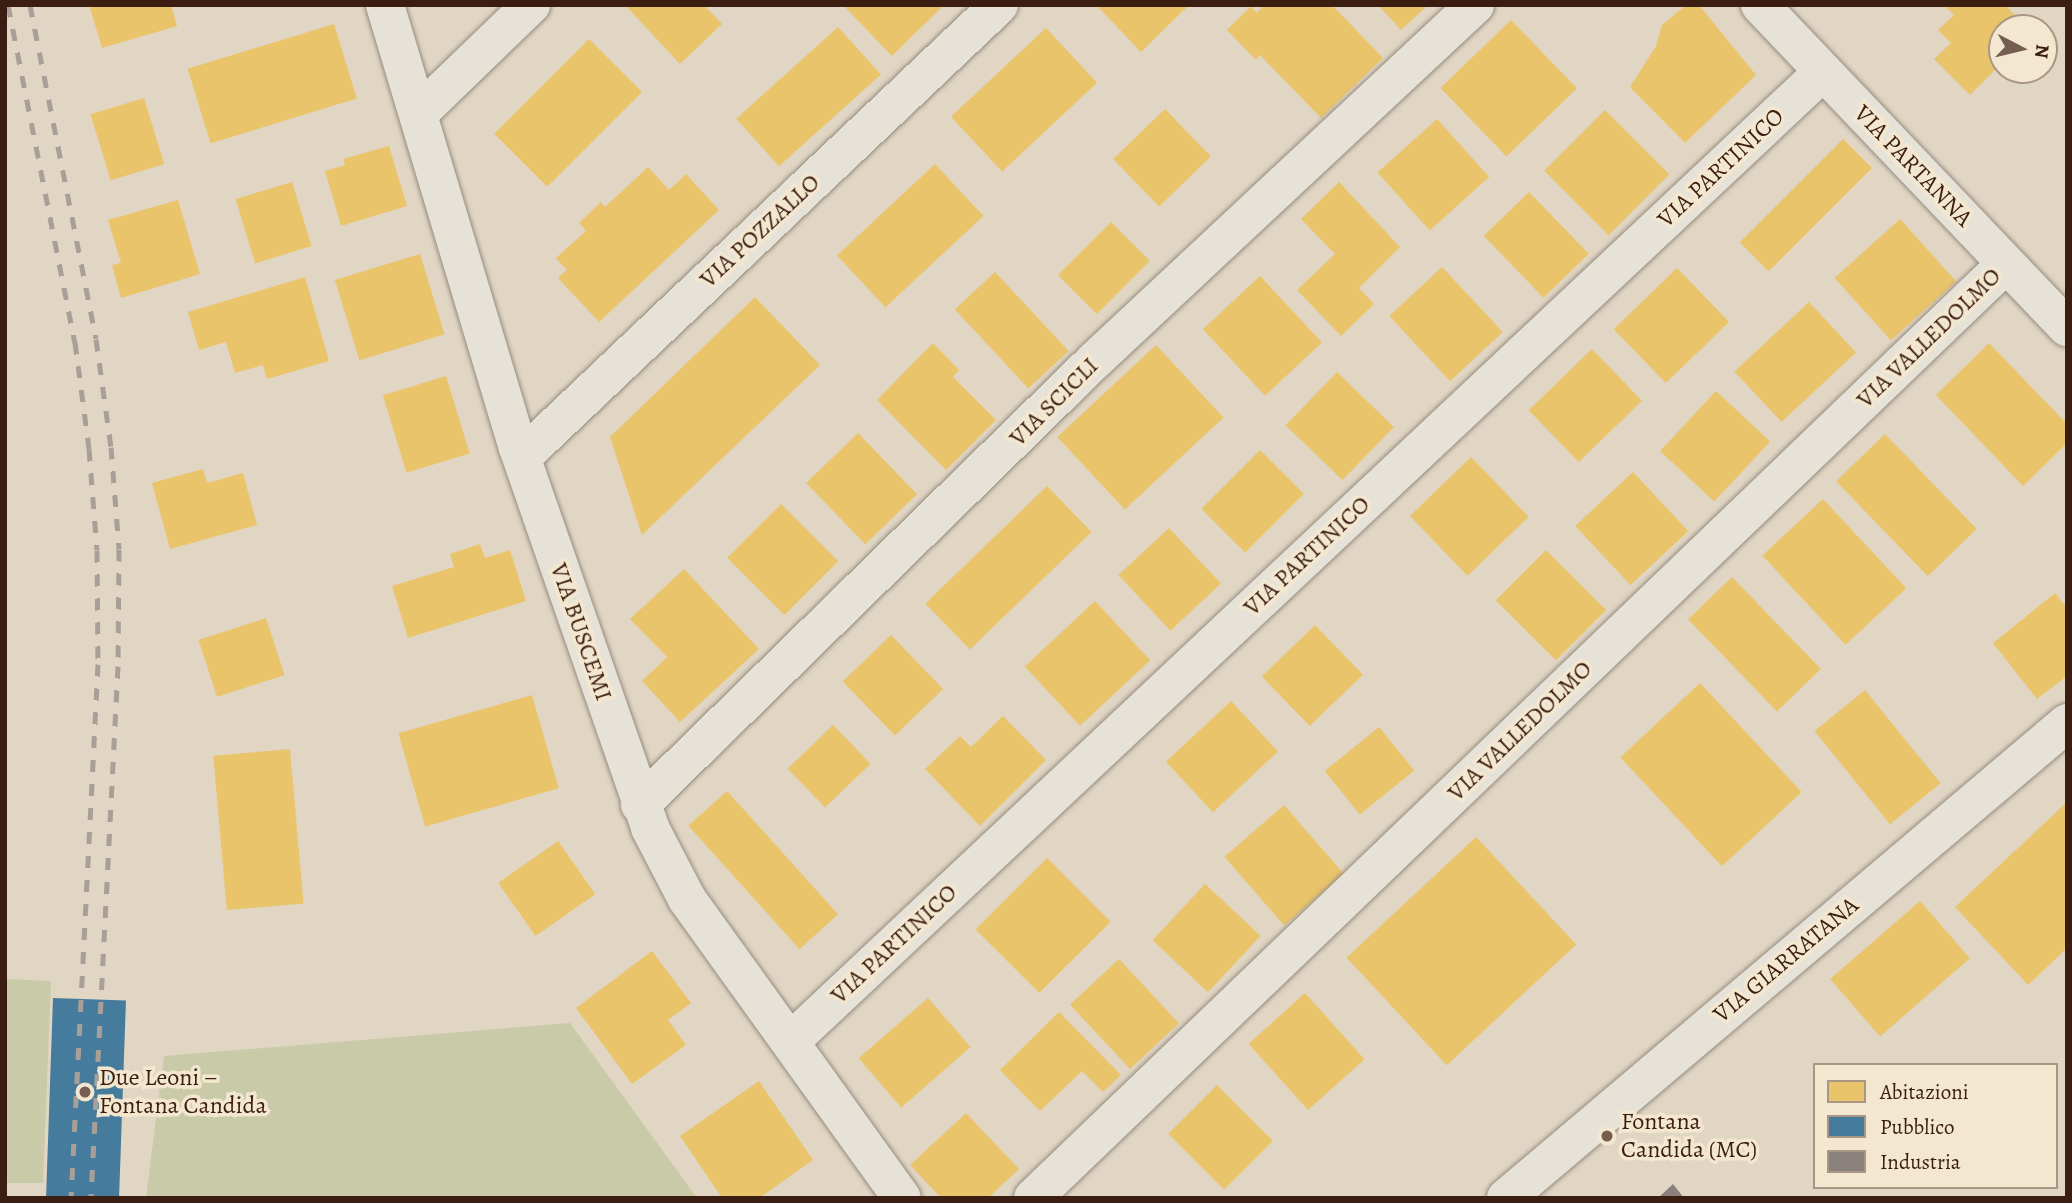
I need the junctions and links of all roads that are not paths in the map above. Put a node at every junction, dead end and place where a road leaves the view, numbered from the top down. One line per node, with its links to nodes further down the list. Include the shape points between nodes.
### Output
1 (385, 5): 7 (street, VIA BUSCEMI)
2 (531, 5): 7 (street)
3 (999, 5): 10 (street, VIA POZZALLO)
4 (1475, 5): 12 (street, VIA SCICLI, via 1093,362)
5 (1759, 5): 6 (street, VIA PARTANNA)
6 (1823, 72): 8 (street, VIA PARTANNA); 13 (street, VIA PARTINICO)
7 (419, 113): 10 (street, VIA BUSCEMI)
8 (2006, 264): 9 (street, VIA PARTANNA); 15 (street, VIA VALLEDOLMO)
9 (2067, 327)
10 (522, 457): 12 (street, VIA BUSCEMI)
11 (2067, 723): 16 (street, VIA GIARRATANA)
12 (640, 805): 13 (street, VIA BUSCEMI, via 687,899)
13 (791, 1041): 14 (street, VIA BUSCEMI)
14 (902, 1198)
15 (1033, 1198)
16 (1506, 1198)

